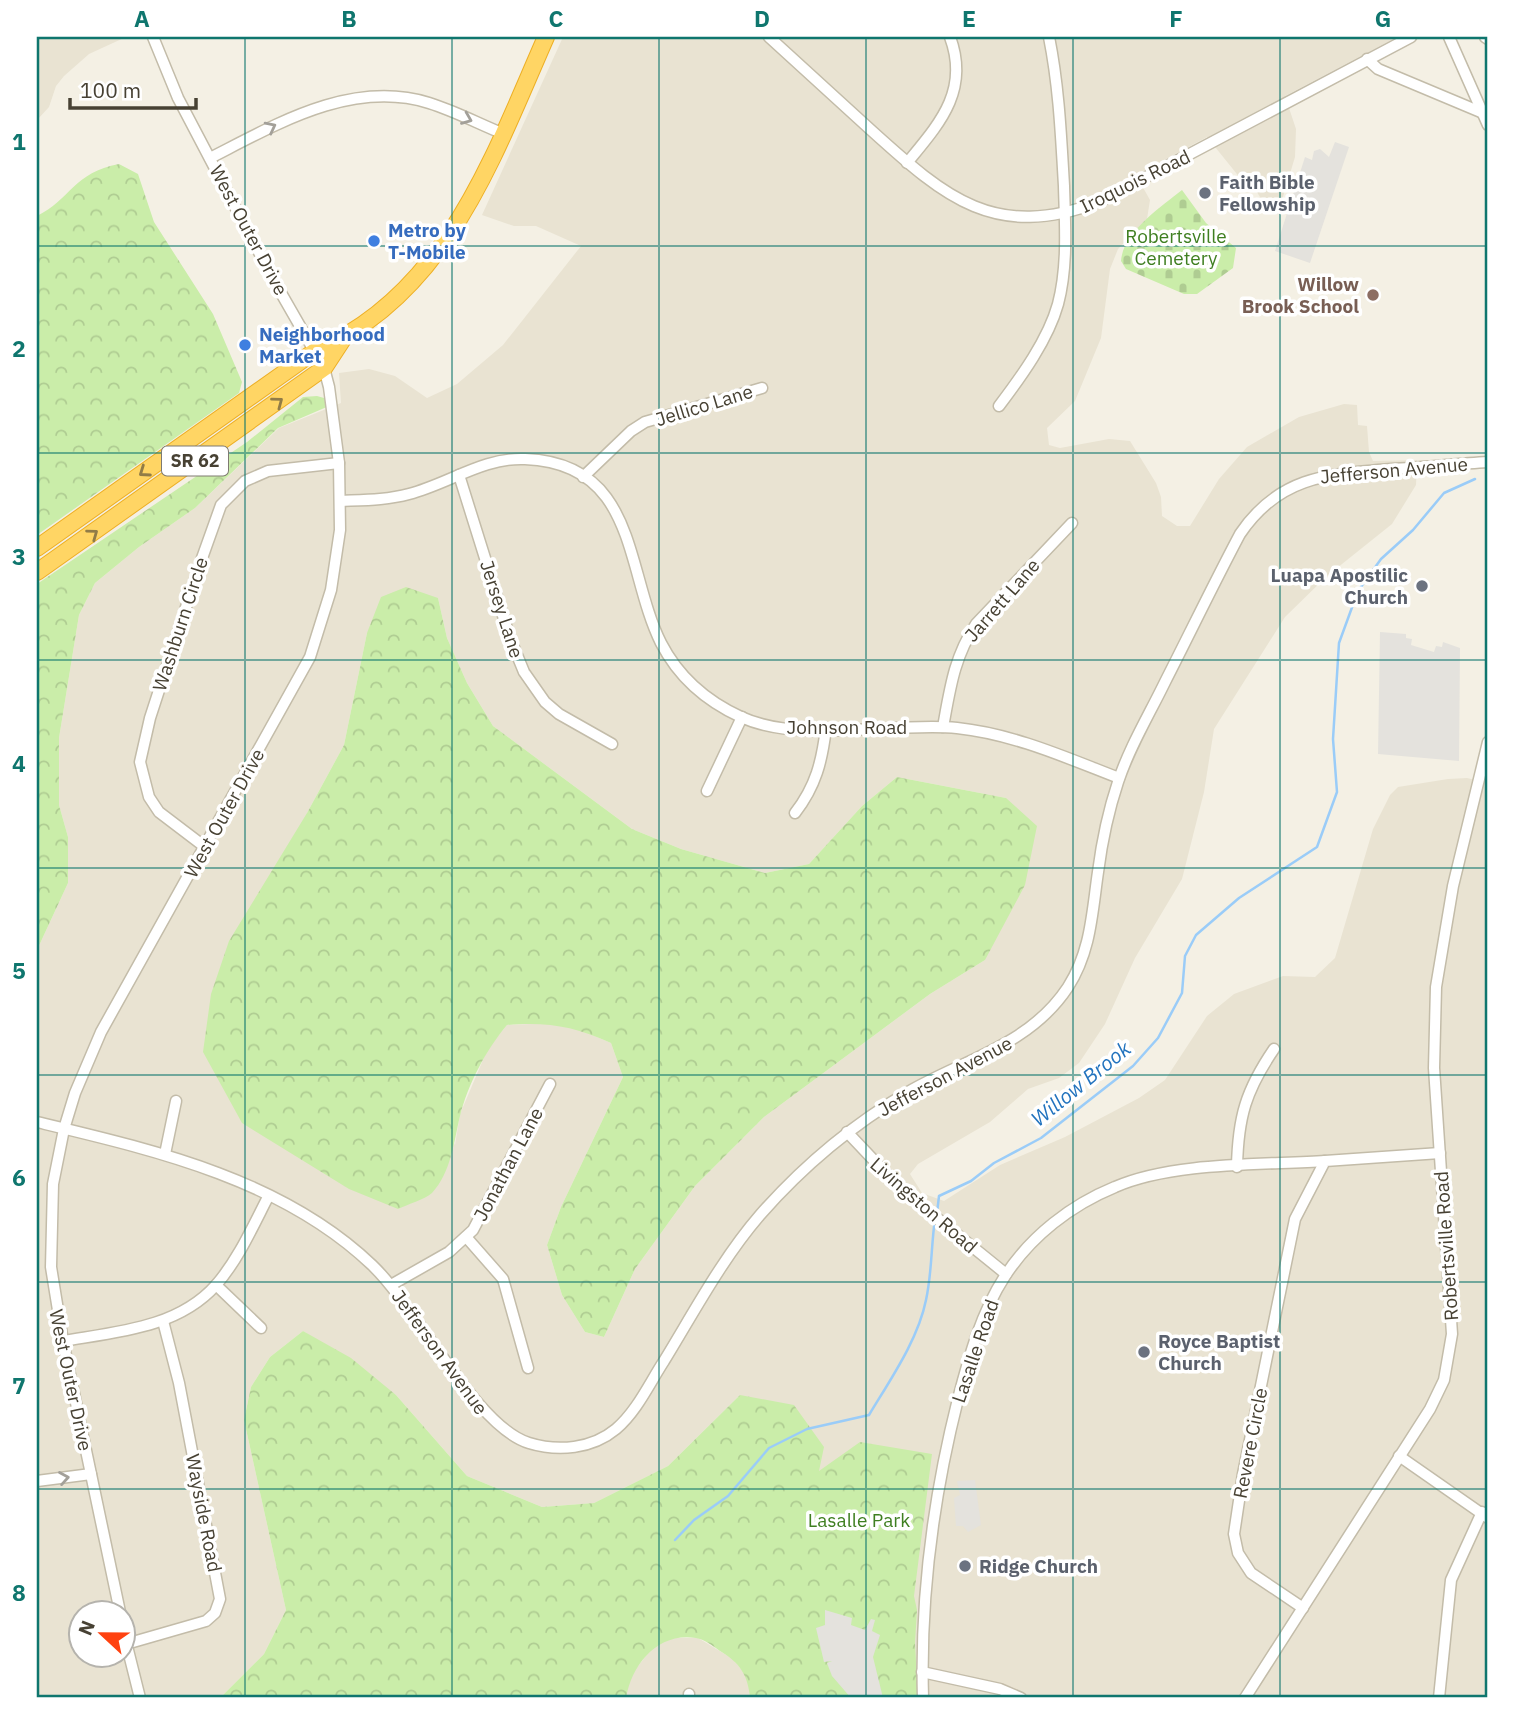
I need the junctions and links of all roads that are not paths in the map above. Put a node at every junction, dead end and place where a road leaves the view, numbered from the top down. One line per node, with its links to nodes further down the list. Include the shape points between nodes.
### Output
1 (153, 37): 12 (street, West Outer Drive)
2 (546, 37): 11 (highway)
3 (769, 37): 13 (street, Iroquois Road)
4 (950, 37): 13 (street, via 956,73 950,104)
5 (1049, 37): 14 (street, via 1058,80)
6 (1411, 37): 8 (street, Iroquois Road)
7 (1449, 37): 9 (street)
8 (1367, 59): 9 (street, via 1378,69); 14 (street, Iroquois Road, via 1099,202)
9 (1483, 113): 10 (street)
10 (1488, 125)
11 (504, 134): 12 (street, one-way to 11, via 302,112 393,97 429,103); 15 (highway, via 472,201 435,257 387,306)
12 (210, 158): 16 (street, West Outer Drive)
13 (907, 163): 14 (street, Iroquois Road, via 951,197 976,207 1019,217)
14 (1065, 215): 19 (street, via 1057,306 1019,379)
15 (343, 339): 16 (highway, SR 62); 17 (highway, SR 62)
16 (315, 351): 17 (street, West Outer Drive); 26 (highway, SR 62, one-way to 26)
17 (324, 368): 21 (street, West Outer Drive); 27 (highway, SR 62, one-way to 17)
18 (762, 388): 23 (street, Jellico Lane, via 646,422)
19 (999, 406)
20 (1488, 462): 33 (street, Jefferson Avenue, via 1321,475 1285,490 1262,508 1240,534)
21 (339, 463): 24 (street, West Outer Drive); 36 (street, Washburn Circle, via 268,471 245,481 221,505 203,555 140,762 149,797 159,812)
22 (459, 475): 23 (street, Johnson Road, via 495,461 526,458); 24 (street, Johnson Road, via 408,495); 32 (street, Jersey Lane, via 524,672 559,714)
23 (583, 477): 28 (street, Johnson Road, via 621,519 654,627 676,668 706,698)
24 (341, 501): 36 (street, West Outer Drive, via 335,571 316,642 286,705)
25 (1072, 523): 29 (street, Jarrett Lane, via 976,624 953,669)
26 (37, 548)
27 (37, 572)
28 (742, 717): 30 (street, Johnson Road, via 785,728); 34 (street)
29 (943, 727): 30 (street, Johnson Road); 33 (street, Johnson Road, via 1018,741)
30 (826, 728): 35 (street, via 815,782)
31 (1488, 742): 43 (street, Robertsville Road, via 1449,904 1436,986 1434,1055)
32 (612, 744)
33 (1119, 778): 42 (street, Jefferson Avenue, via 1103,836 1089,937 1067,988 1022,1035 912,1090)
34 (707, 791)
35 (795, 813)
36 (205, 847): 41 (street, West Outer Drive, via 106,1023 78,1084)
37 (1274, 1049): 46 (street, via 1244,1101)
38 (550, 1084): 48 (street, Jonathan Lane)
39 (176, 1101): 44 (street)
40 (37, 1122): 41 (street, Jefferson Avenue)
41 (64, 1129): 44 (street, Jefferson Avenue); 54 (street, West Outer Drive, via 50,1223 51,1267)
42 (847, 1132): 49 (street, Livingston Road, via 901,1189); 51 (street, Jefferson Avenue, via 787,1186 745,1234 629,1415 600,1439 577,1447 531,1444 505,1433 484,1412)
43 (1440, 1153): 45 (street); 56 (street, Robertsville Road, via 1451,1353 1438,1392)
44 (165, 1154): 47 (street, Jefferson Avenue, via 223,1174)
45 (1325, 1161): 46 (street, Lasalle Road); 61 (street, Revere Circle, via 1295,1219 1234,1534 1238,1553 1251,1573)
46 (1237, 1167): 49 (street, Lasalle Road, via 1166,1172 1117,1185 1043,1231)
47 (268, 1197): 50 (street); 51 (street, Jefferson Avenue, via 342,1240)
48 (467, 1238): 51 (street, Jonathan Lane); 55 (street, via 503,1279)
49 (1006, 1274): 64 (street, Lasalle Road, via 982,1319 941,1466 925,1584)
50 (216, 1285): 52 (street); 53 (street)
51 (391, 1285)
52 (163, 1321): 54 (street); 62 (street, Wayside Road, via 220,1599 206,1621)
53 (261, 1328)
54 (63, 1341): 57 (street, West Outer Drive)
55 (528, 1368)
56 (1399, 1457): 59 (street); 61 (street, Robertsville Road)
57 (91, 1474): 58 (street, one-way to 57); 60 (street, West Outer Drive)
58 (37, 1481)
59 (1485, 1515): 69 (street, via 1451,1580)
60 (117, 1598)
61 (1303, 1608): 68 (street, Robertsville Road)
62 (136, 1641)
63 (132, 1668): 65 (street)
64 (922, 1672): 66 (street, Lasalle Road); 67 (street)
65 (140, 1698)
66 (923, 1698)
67 (1021, 1698)
68 (1245, 1698)
69 (1439, 1698)

